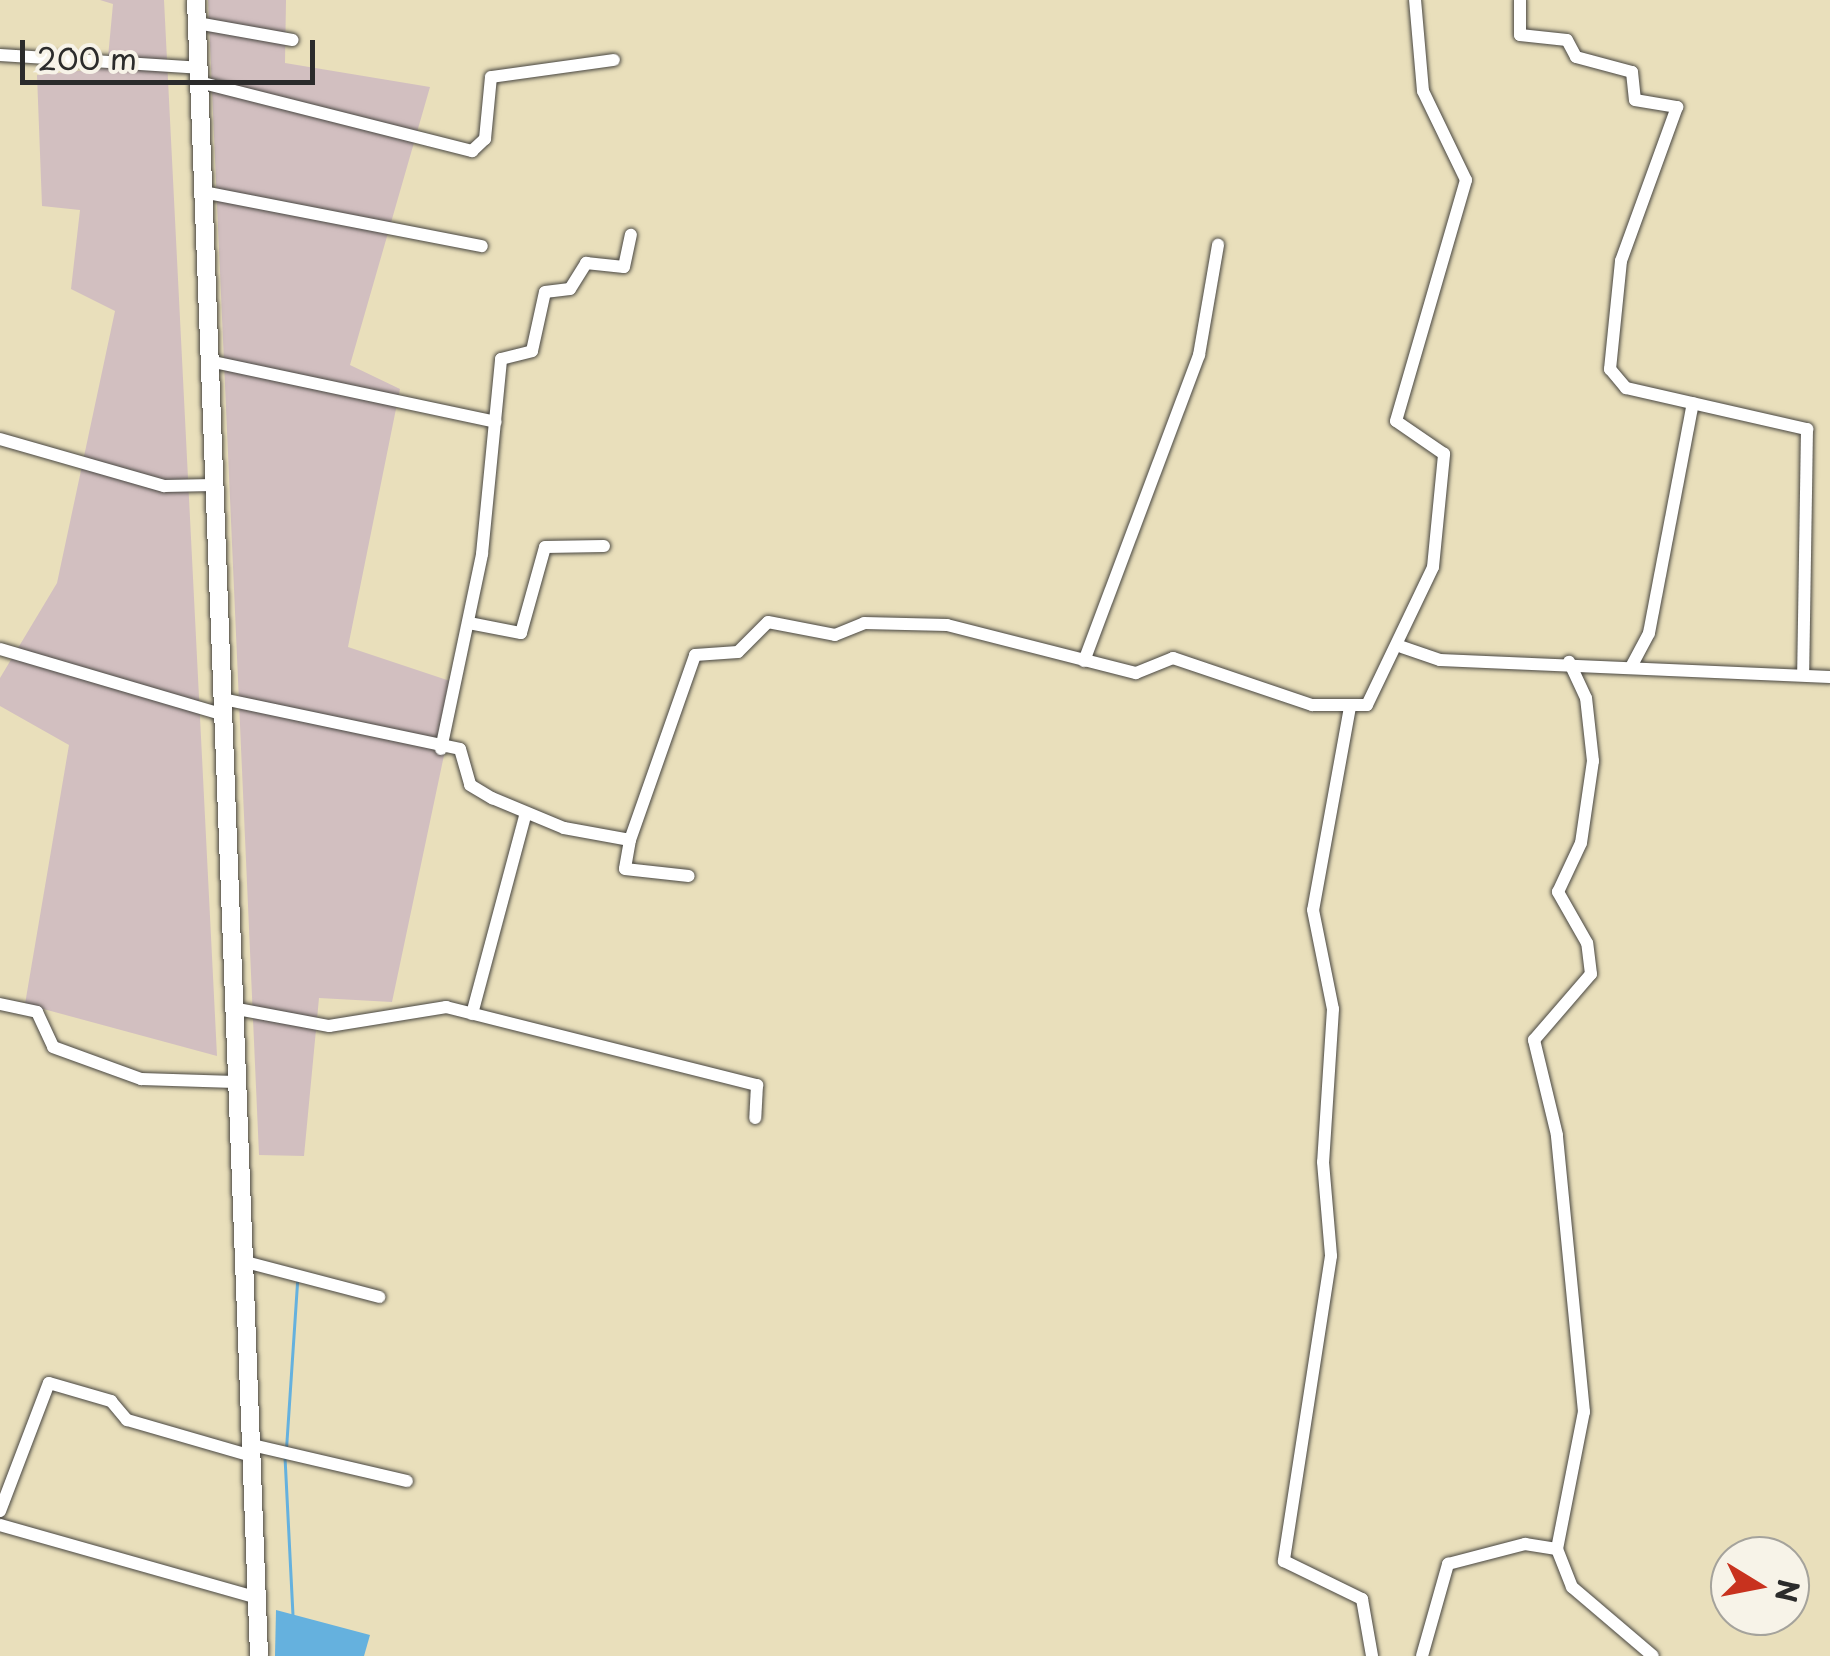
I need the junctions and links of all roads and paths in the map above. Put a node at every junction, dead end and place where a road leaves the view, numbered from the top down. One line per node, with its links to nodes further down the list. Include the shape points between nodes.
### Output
1 (196, 0): 4 (main road)
2 (1415, 0): 20 (street, via 1423,90 1466,171 1396,421 1445,459 1433,567)
3 (1520, 0): 14 (street, via 1520,35 1567,40 1576,57 1632,72 1634,100 1677,107 1621,262 1608,352 1626,388)
4 (197, 23): 5 (street); 8 (main road)
5 (292, 40)
6 (0, 56): 8 (street)
7 (614, 60): 8 (street, via 491,77 485,140 472,151)
8 (199, 75): 9 (main road)
9 (204, 192): 12 (street); 13 (main road)
10 (630, 234): 15 (street, via 622,269 586,263 570,289 545,292 532,351 501,358)
11 (1218, 245): 22 (street, via 1202,346 1170,446 1110,574)
12 (482, 246)
13 (209, 361): 15 (street); 17 (main road)
14 (1693, 403): 24 (street, via 1649,633); 25 (street, via 1807,429)
15 (496, 422): 19 (street)
16 (0, 438): 17 (street, via 164,486)
17 (213, 484): 28 (main road)
18 (604, 546): 19 (street, via 545,547 521,632)
19 (470, 623): 29 (street)
20 (1402, 647): 23 (street, via 1440,660); 27 (street, via 1380,692)
21 (0, 650): 28 (street)
22 (1084, 661): 27 (street, via 1140,674 1173,658 1271,694); 31 (street, via 947,625 864,622 835,635 762,624 738,652 695,655)
23 (1569, 662): 24 (street); 44 (street, via 1586,698 1593,761 1581,842 1558,892 1587,944 1592,974 1534,1040 1557,1135 1584,1412)
24 (1631, 667): 25 (street)
25 (1803, 673): 26 (street)
26 (1830, 677)
27 (1350, 706): 47 (street, via 1313,910 1334,1009 1323,1162 1331,1256 1284,1560 1362,1599)
28 (224, 707): 29 (street); 34 (main road)
29 (441, 749): 30 (street, via 466,755 470,784)
30 (526, 813): 31 (street); 35 (street, via 506,861)
31 (630, 840): 32 (street, via 625,869)
32 (689, 876)
33 (0, 1004): 36 (street, via 36,1012 54,1047 141,1079)
34 (232, 1008): 35 (street, via 329,1026 412,1008); 36 (main road)
35 (472, 1014): 37 (street, via 757,1084)
36 (235, 1082): 38 (main road)
37 (755, 1118)
38 (242, 1261): 39 (street); 40 (main road)
39 (379, 1297)
40 (252, 1450): 41 (street); 42 (street, via 127,1420 111,1402 56,1382); 45 (main road)
41 (407, 1481)
42 (0, 1511)
43 (0, 1525): 45 (street)
44 (1557, 1549): 48 (street, via 1532,1544 1448,1564); 49 (street, via 1572,1586)
45 (258, 1598): 46 (main road)
46 (259, 1656)
47 (1372, 1656)
48 (1422, 1656)
49 (1653, 1656)

